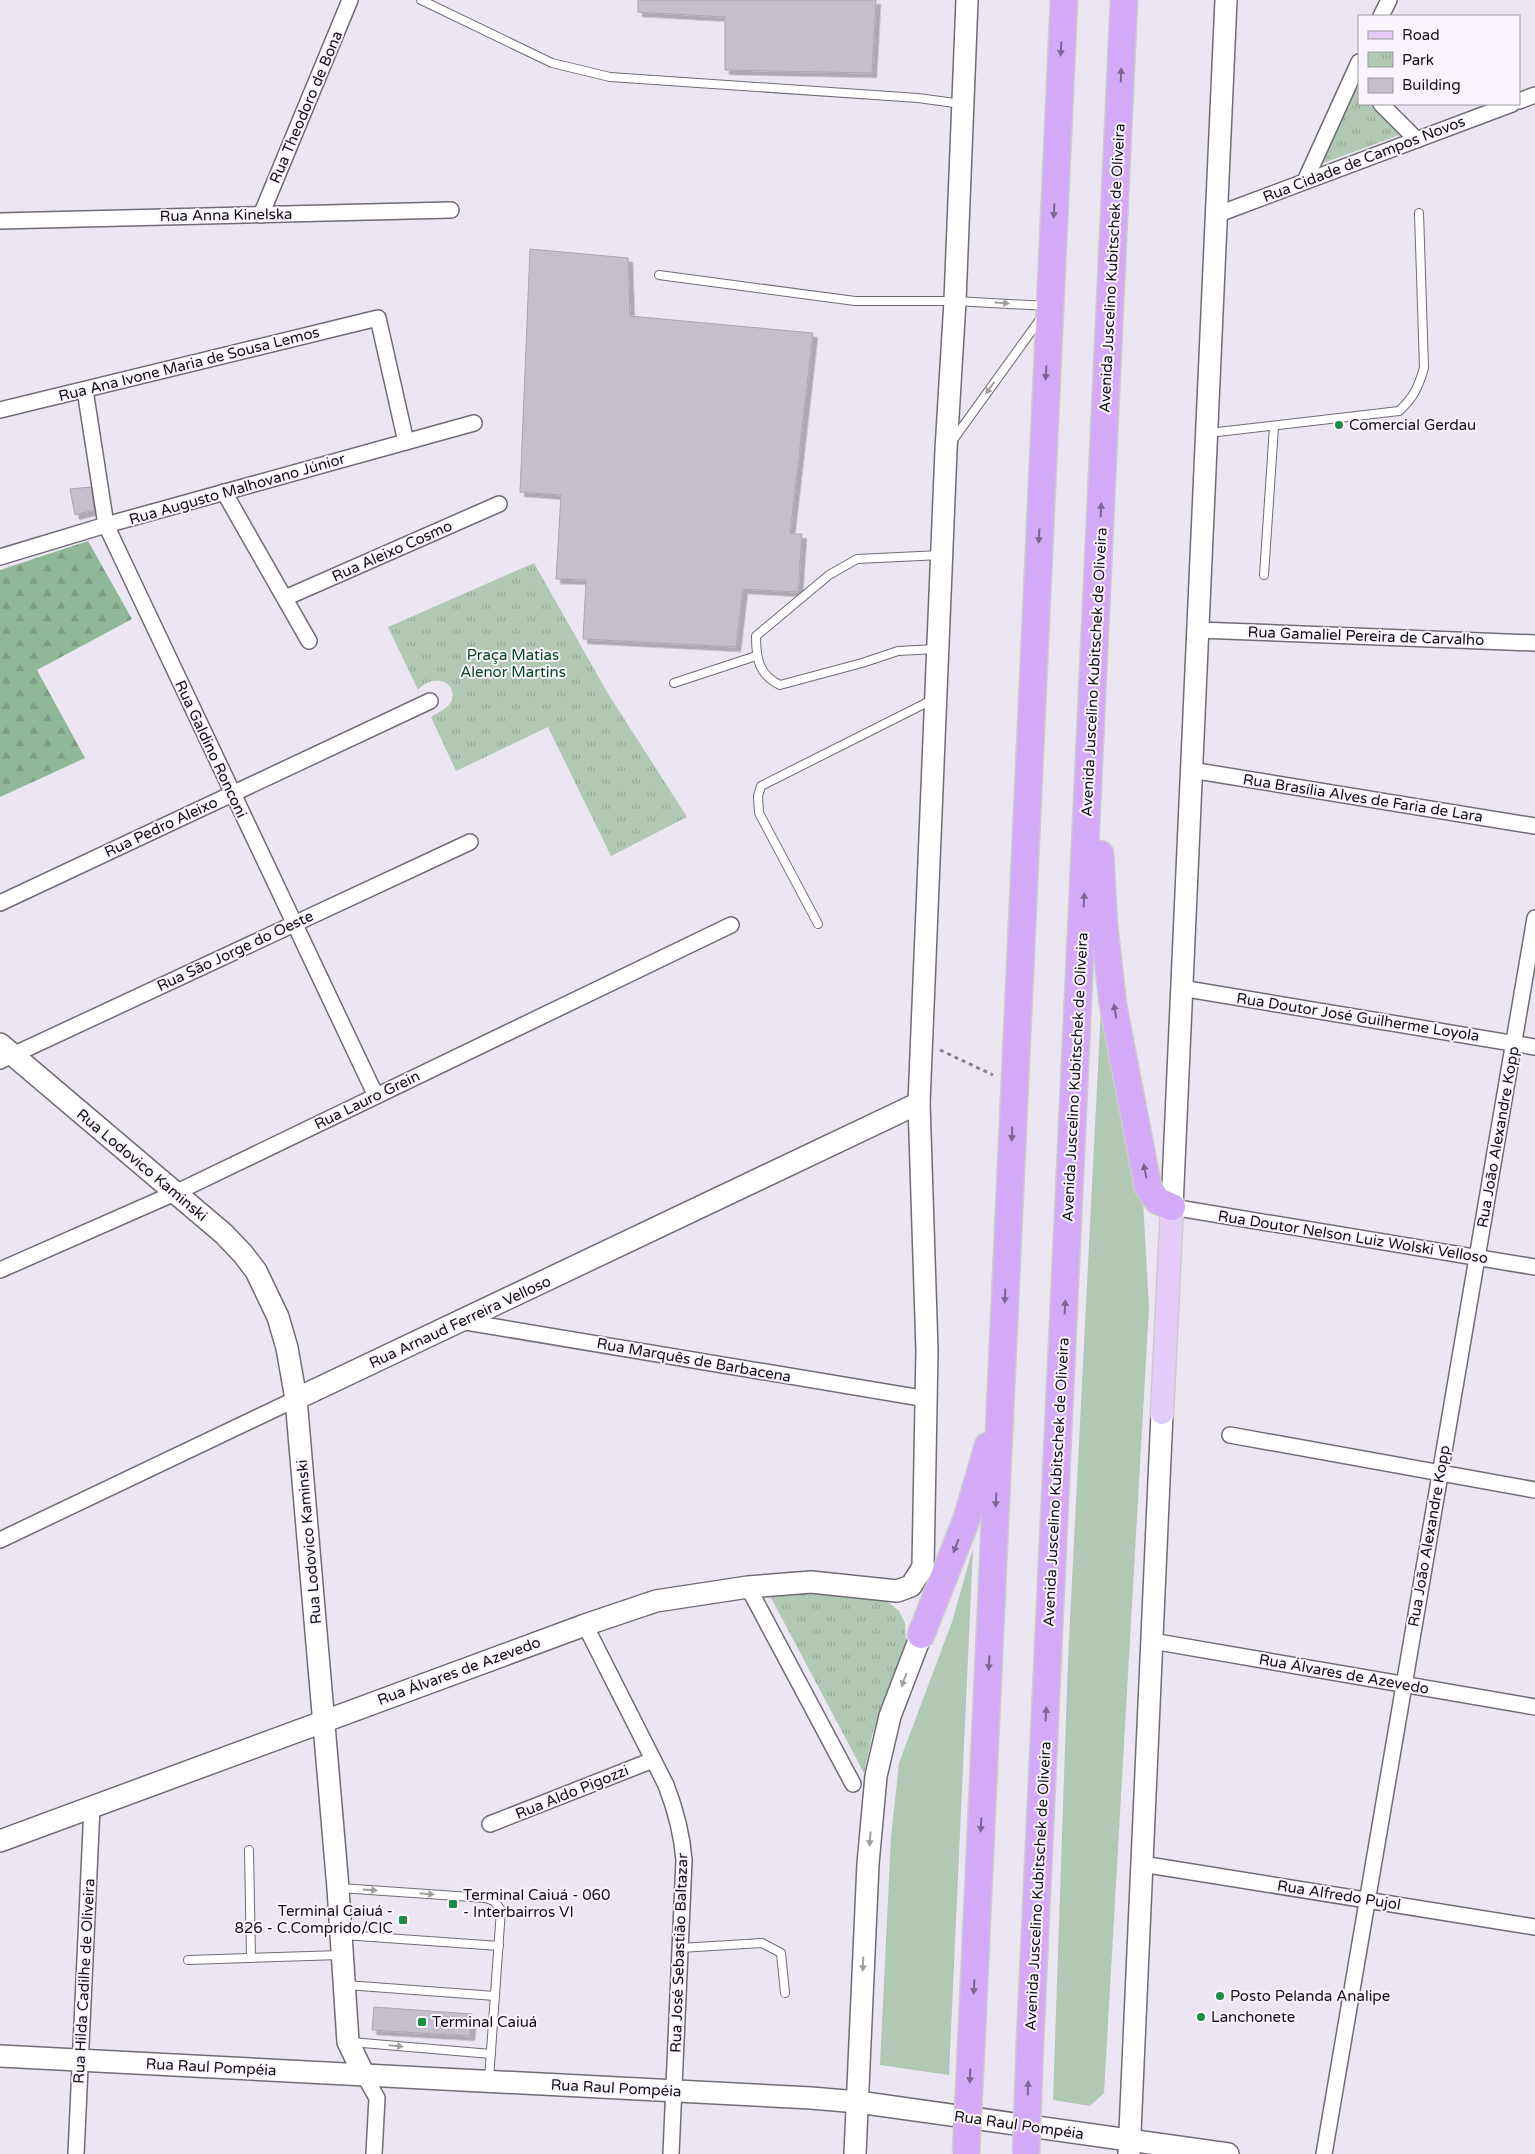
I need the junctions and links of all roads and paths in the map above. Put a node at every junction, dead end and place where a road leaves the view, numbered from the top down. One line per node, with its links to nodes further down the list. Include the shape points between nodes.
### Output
1 (350, 0): 19 (street, Rua Theodoro de Bona)
2 (421, 0): 12 (lane, via 552,63 610,77 918,98)
3 (967, 0): 12 (street)
4 (1064, 0): 24 (highway, one-way to 24)
5 (1124, 0): 47 (highway, Avenida Juscelino Kubitschek de Oliveira, one-way to 5)
6 (1226, 0): 20 (street)
7 (1389, 0): 8 (street)
8 (1382, 15)
9 (1357, 72): 16 (street)
10 (1535, 95): 11 (street)
11 (1520, 101)
12 (963, 104): 23 (street)
13 (1382, 105): 15 (street)
14 (1509, 105): 15 (street, Rua Cidade de Campos Novos)
15 (1416, 140): 16 (street, Rua Cidade de Campos Novos)
16 (1305, 181): 20 (street, Rua Cidade de Campos Novos)
17 (451, 210): 19 (street, Rua Anna Kinelska)
18 (1419, 212): 28 (lane, via 1424,368 1411,400 1399,411)
19 (261, 215): 21 (street, Rua Anna Kinelska)
20 (1216, 215): 29 (street)
21 (0, 221)
22 (659, 275): 23 (lane, via 855,301)
23 (955, 301): 24 (lane, one-way to 24); 31 (street)
24 (1049, 306): 31 (lane, one-way to 31); 62 (highway, one-way to 62)
25 (85, 390): 26 (street, Rua Ana Ivone Maria de Sousa Lemos); 30 (street, Rua Ana Ivone Maria de Sousa Lemos, via 378,318); 34 (street, Rua Galdino Ronconi)
26 (0, 410)
27 (474, 423): 30 (street, Rua Augusto Malhovano Júnior)
28 (1274, 427): 29 (lane); 37 (lane)
29 (1206, 433): 39 (street)
30 (406, 442): 32 (street, Rua Augusto Malhovano Júnior)
31 (946, 450): 35 (street)
32 (224, 492): 34 (street, Rua Augusto Malhovano Júnior); 38 (street)
33 (499, 504): 38 (street, Rua Aleixo Cosmo)
34 (106, 525): 36 (street, Rua Augusto Malhovano Júnior); 49 (street, Rua Galdino Ronconi)
35 (942, 555): 42 (street); 43 (lane, via 857,559 830,575 756,636)
36 (0, 557)
37 (1264, 576)
38 (285, 598): 40 (street)
39 (1198, 630): 41 (street, Rua Gamaliel Pereira de Carvalho); 48 (street)
40 (309, 641)
41 (1535, 643)
42 (938, 649): 43 (lane, via 898,651 780,685 768,680); 45 (street)
43 (756, 656): 44 (lane)
44 (674, 683)
45 (936, 698): 55 (lane, via 762,786 758,796 759,813); 58 (street)
46 (430, 701): 49 (street, Rua Pedro Aleixo)
47 (1092, 710): 66 (highway, one-way to 47, via 1158,1201 1148,1187 1113,1005 1104,924); 118 (highway, Avenida Juscelino Kubitschek de Oliveira, one-way to 47, bridge)
48 (1191, 770): 50 (street, Rua Brasília Alves de Faria de Lara); 57 (street)
49 (233, 794): 52 (street, Rua Pedro Aleixo); 54 (street, Rua Galdino Ronconi)
50 (1535, 826)
51 (470, 842): 54 (street, Rua São Jorge do Oeste)
52 (0, 903)
53 (1535, 918): 59 (street, Rua João Alexandre Kopp)
54 (294, 924): 61 (street, Rua São Jorge do Oeste); 63 (street, Rua Galdino Ronconi)
55 (818, 924)
56 (731, 925): 63 (street, Rua Lauro Grein)
57 (1181, 988): 59 (street, Rua Doutor José Guilherme Loyola); 66 (street)
58 (922, 1041): 62 (path); 64 (street)
59 (1514, 1043): 60 (street, Rua Doutor José Guilherme Loyola); 67 (street, Rua João Alexandre Kopp)
60 (1535, 1047)
61 (4, 1053): 65 (street, Rua Lodovico Kaminski)
62 (1014, 1085): 73 (highway, one-way to 73)
63 (376, 1096): 65 (street, Rua Lauro Grein)
64 (919, 1103): 70 (street, Rua Arnaud Ferreira Velloso); 72 (street, via 927,1306)
65 (175, 1193): 69 (street, Rua Lauro Grein); 71 (street, Rua Lodovico Kaminski, via 224,1234 256,1271 278,1317)
66 (1172, 1207): 67 (street, Rua Doutor Nelson Luiz Wolski Velloso); 74 (main road)
67 (1477, 1257): 68 (street, Rua Doutor Nelson Luiz Wolski Velloso); 76 (street, Rua João Alexandre Kopp)
68 (1535, 1267)
69 (0, 1270)
70 (460, 1321): 71 (street, Rua Arnaud Ferreira Velloso); 72 (street, Rua Marquês de Barbacena)
71 (296, 1399): 78 (street, Rua Arnaud Ferreira Velloso); 85 (street, Rua Lodovico Kaminski)
72 (927, 1399): 79 (street, Rua Álvares de Azevedo, via 923,1567 911,1586 898,1592 811,1582)
73 (1001, 1399): 81 (highway, one-way to 81, via 974,1496); 117 (highway, one-way to 117, bridge)
74 (1162, 1414): 82 (street)
75 (1230, 1436): 76 (street)
76 (1440, 1473): 77 (street); 83 (street, Rua João Alexandre Kopp)
77 (1535, 1490)
78 (0, 1540)
79 (748, 1587): 80 (street, Rua Álvares de Azevedo, via 656,1601); 87 (street)
80 (585, 1625): 85 (street, Rua Álvares de Azevedo); 86 (street, Rua José Sebastião Baltazar)
81 (921, 1635): 111 (street, one-way to 111, via 890,1716 876,1776 868,1864)
82 (1152, 1641): 83 (street, Rua Álvares de Azevedo); 92 (street)
83 (1404, 1684): 84 (street, Rua Álvares de Azevedo); 94 (street, Rua João Alexandre Kopp)
84 (1535, 1707)
85 (324, 1721): 88 (street, Rua Álvares de Azevedo); 93 (street, Rua Lodovico Kaminski)
86 (653, 1760): 89 (street, Rua Aldo Pigozzi); 98 (street, Rua José Sebastião Baltazar, via 676,1811 682,1835)
87 (853, 1784)
88 (92, 1807): 90 (street, Rua Álvares de Azevedo); 107 (street, Rua Hilda Cadilhe de Oliveira)
89 (490, 1824)
90 (0, 1841)
91 (249, 1850): 99 (lane)
92 (1142, 1864): 94 (street, Rua Alfredo Pujol); 112 (street)
93 (338, 1888): 96 (street, Rua Lodovico Kaminski); 97 (lane, one-way to 97, via 494,1901 501,1910)
94 (1368, 1900): 95 (street, Rua Alfredo Pujol); 120 (street, Rua João Alexandre Kopp, via 1352,1974)
95 (1535, 1926)
96 (342, 1945): 97 (lane, via 454,1943); 99 (lane); 101 (street, Rua Lodovico Kaminski)
97 (499, 1946): 103 (lane)
98 (680, 1948): 102 (lane, via 762,1943 781,1953); 110 (street, Rua José Sebastião Baltazar)
99 (251, 1958): 100 (lane)
100 (188, 1960)
101 (344, 1985): 103 (lane); 104 (street, Rua Lodovico Kaminski)
102 (785, 1993)
103 (495, 1996): 105 (lane)
104 (348, 2042): 105 (lane, one-way to 105); 108 (street, Rua Lodovico Kaminski)
105 (491, 2054): 109 (lane)
106 (0, 2056): 107 (street, Rua Raul Pompéia)
107 (80, 2060): 108 (street, Rua Raul Pompéia); 113 (street, Rua Hilda Cadilhe de Oliveira)
108 (364, 2075): 109 (street, Rua Raul Pompéia); 114 (street, Rua Lodovico Kaminski, via 377,2098)
109 (489, 2081): 110 (street, Rua Raul Pompéia)
110 (674, 2091): 111 (street, Rua Raul Pompéia); 115 (street, Rua José Sebastião Baltazar)
111 (858, 2102): 112 (street, Rua Raul Pompéia); 116 (street)
112 (1129, 2147): 119 (street, Rua Raul Pompéia)
113 (76, 2154)
114 (374, 2154)
115 (671, 2154)
116 (856, 2154)
117 (966, 2154)
118 (1026, 2154)
119 (1228, 2154)
120 (1324, 2154)

